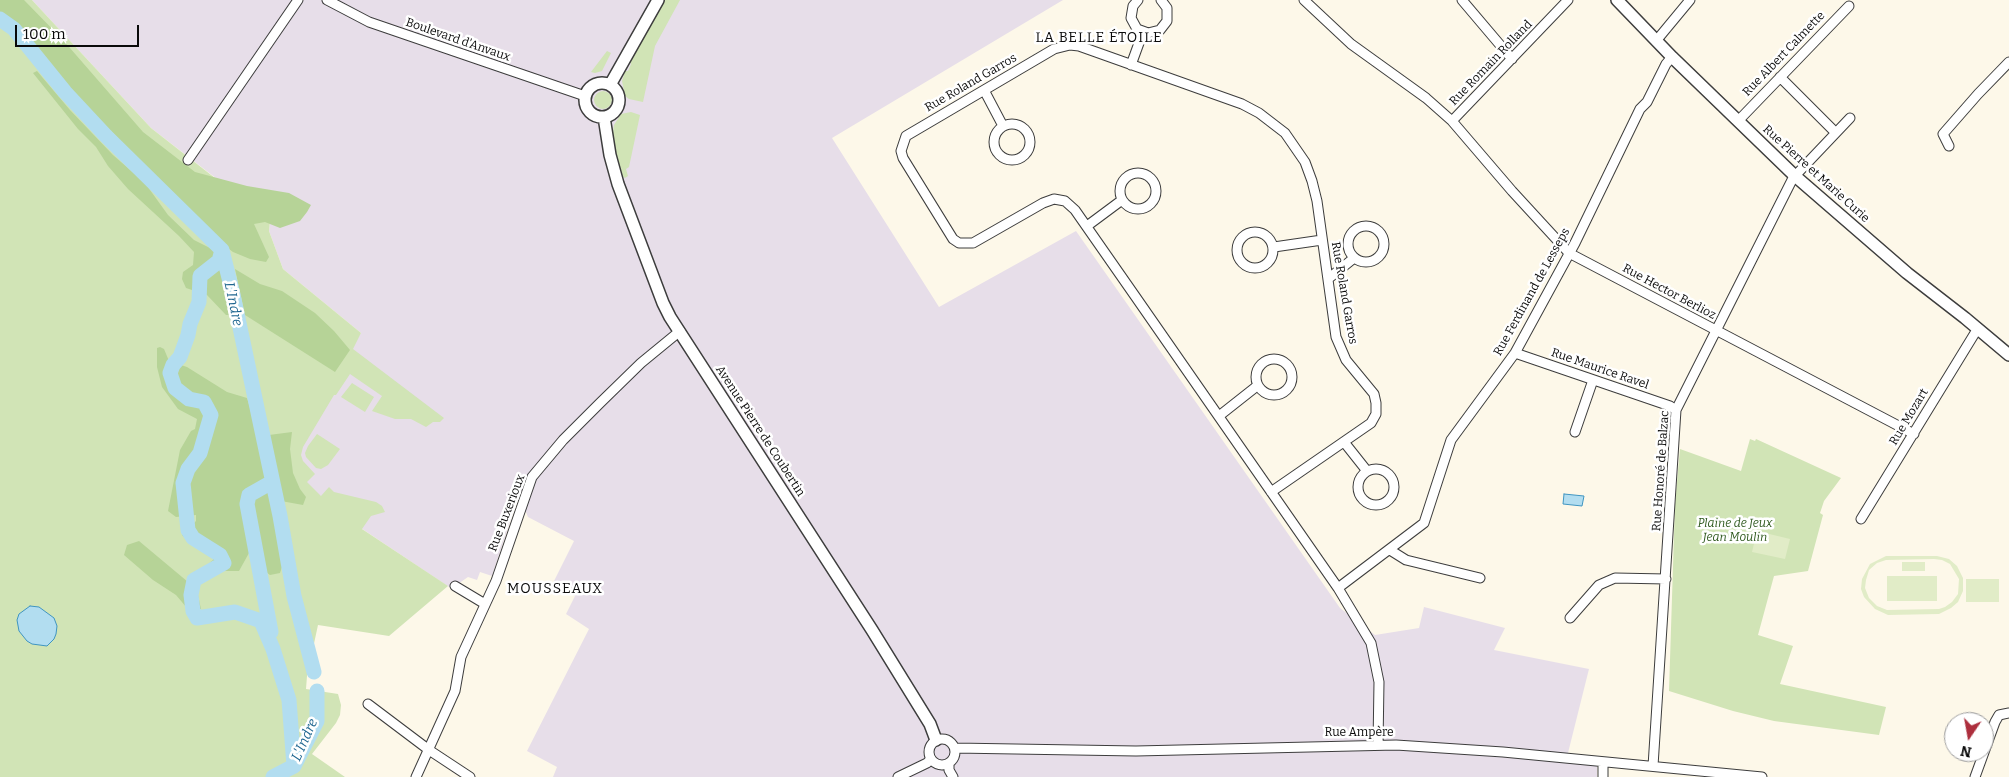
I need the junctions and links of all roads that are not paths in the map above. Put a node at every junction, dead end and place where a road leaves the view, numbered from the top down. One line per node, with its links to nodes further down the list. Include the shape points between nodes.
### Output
1 (298, 0): 29 (street)
2 (327, 0): 21 (street, Boulevard d'Anvaux, via 369,22)
3 (658, 0): 19 (street)
4 (1138, 0): 12 (street, via 1131,18 1137,29)
5 (1161, 0): 12 (street, via 1167,8 1167,21 1154,33)
6 (1304, 0): 24 (street, Rue Hector Berlioz, via 1351,44 1426,98)
7 (1462, 0): 15 (street)
8 (1568, 0): 15 (street, Rue Romain Rolland)
9 (1617, 0): 13 (street, Rue Pierre et Marie Curie)
10 (1690, 0): 13 (street)
11 (1849, 6): 18 (street, Rue Albert Calmette)
12 (1143, 32): 17 (street)
13 (1656, 41): 14 (street, Rue Pierre et Marie Curie)
14 (1672, 57): 25 (street, Rue Pierre et Marie Curie); 35 (street, Rue Ferdinand de Lesseps, via 1640,109)
15 (1512, 60): 24 (street, Rue Romain Rolland)
16 (2009, 62): 28 (street, via 1943,134)
17 (1131, 65): 20 (street, Rue Roland Garros, via 1079,46 1063,46); 33 (street, Rue Roland Garros, via 1242,104 1285,133 1312,181)
18 (1780, 77): 25 (street, Rue Albert Calmette); 27 (street)
19 (610, 85): 21 (street, via 595,84); 22 (street, via 618,93 619,104 614,113)
20 (984, 90): 26 (street); 32 (street, Rue Roland Garros, via 906,136 902,144 903,158 953,239 960,243 973,243 1054,198 1065,201)
21 (585, 96): 22 (street, via 589,112)
22 (604, 117): 40 (street, Avenue Pierre de Coubertin, via 610,155 621,192 663,302)
23 (1850, 118): 27 (street, Rue Honoré de Balzac)
24 (1452, 121): 35 (street, Rue Hector Berlioz)
25 (1738, 121): 30 (street, Rue Pierre et Marie Curie)
26 (1003, 126): 26 (street, via 995,133 996,151 1005,159 1021,158 1030,148 1029,135 1021,126)
27 (1835, 132): 30 (street, Rue Honoré de Balzac)
28 (1949, 146)
29 (188, 160)
30 (1795, 176): 38 (street, Rue Pierre et Marie Curie); 39 (street, Rue Honoré de Balzac)
31 (1122, 200): 31 (street, via 1132,208 1148,207 1156,197 1156,184 1148,174 1129,174 1120,188); 32 (street)
32 (1087, 226): 46 (street, Rue Roland Garros)
33 (1322, 240): 34 (street); 37 (street, Rue Roland Garros)
34 (1274, 247): 34 (street, via 1264,234 1252,232 1242,236 1237,253 1243,264 1259,268 1270,261)
35 (1569, 253): 39 (street, Rue Hector Berlioz); 41 (street, Rue Ferdinand de Lesseps)
36 (1354, 258): 36 (street, via 1370,262 1380,257 1385,243 1380,232 1369,226 1353,231 1348,242); 37 (street)
37 (1328, 279): 49 (street, Rue Roland Garros, via 1341,352 1374,394 1376,402 1376,414 1371,423)
38 (1978, 328): 42 (street, Rue Pierre et Marie Curie); 48 (street, Rue Mozart)
39 (1715, 330): 45 (street, Rue Honoré de Balzac); 48 (street, Rue Hector Berlioz)
40 (680, 331): 58 (street, Rue Buxerioux, via 600,403 532,477); 62 (street, Avenue Pierre de Coubertin, via 872,630 930,724)
41 (1515, 353): 43 (street, Rue Maurice Ravel); 53 (street, Rue Ferdinand de Lesseps, via 1450,440 1424,523)
42 (2009, 355)
43 (1593, 380): 45 (street, Rue Maurice Ravel); 47 (street)
44 (1257, 386): 44 (street, via 1267,394 1283,393 1291,383 1291,370 1283,360 1265,360 1255,374); 46 (street)
45 (1676, 410): 55 (street, Rue Honoré de Balzac)
46 (1218, 416): 51 (street, Rue Roland Garros)
47 (1575, 432)
48 (1914, 434): 52 (street, Rue Mozart)
49 (1344, 442): 50 (street); 51 (street, Rue Roland Garros)
50 (1367, 471): 50 (street, via 1358,485 1360,496 1370,505 1386,504 1394,494 1394,480 1385,471)
51 (1271, 492): 57 (street, Rue Roland Garros)
52 (1861, 519)
53 (1390, 550): 54 (street, via 1406,560); 57 (street, Rue Ferdinand de Lesseps)
54 (1480, 578)
55 (1666, 579): 59 (street, via 1615,578 1599,584); 69 (street, Rue Honoré de Balzac)
56 (455, 586): 58 (street)
57 (1338, 588): 63 (street, Rue Roland Garros, via 1370,643 1378,682)
58 (485, 604): 65 (street, Rue Buxerioux, via 461,657 455,691)
59 (1570, 618)
60 (368, 704): 65 (street)
61 (2009, 713): 76 (street, via 1999,715 1995,722)
62 (936, 740): 64 (street, via 945,739); 66 (street, via 930,746)
63 (1378, 745): 64 (street, Rue Ampère, via 1136,751); 67 (street, Rue Ampère, via 1448,747)
64 (955, 748): 68 (street)
65 (429, 750): 70 (street); 71 (street)
66 (931, 759): 68 (street, via 937,764); 72 (street)
67 (1603, 762): 69 (street, Rue Ampère); 74 (street)
68 (949, 764): 73 (street)
69 (1653, 766): 75 (street, Rue Ampère)
70 (416, 777)
71 (470, 777)
72 (898, 777)
73 (953, 777)
74 (1603, 777)
75 (1762, 777)
76 (1975, 777)

